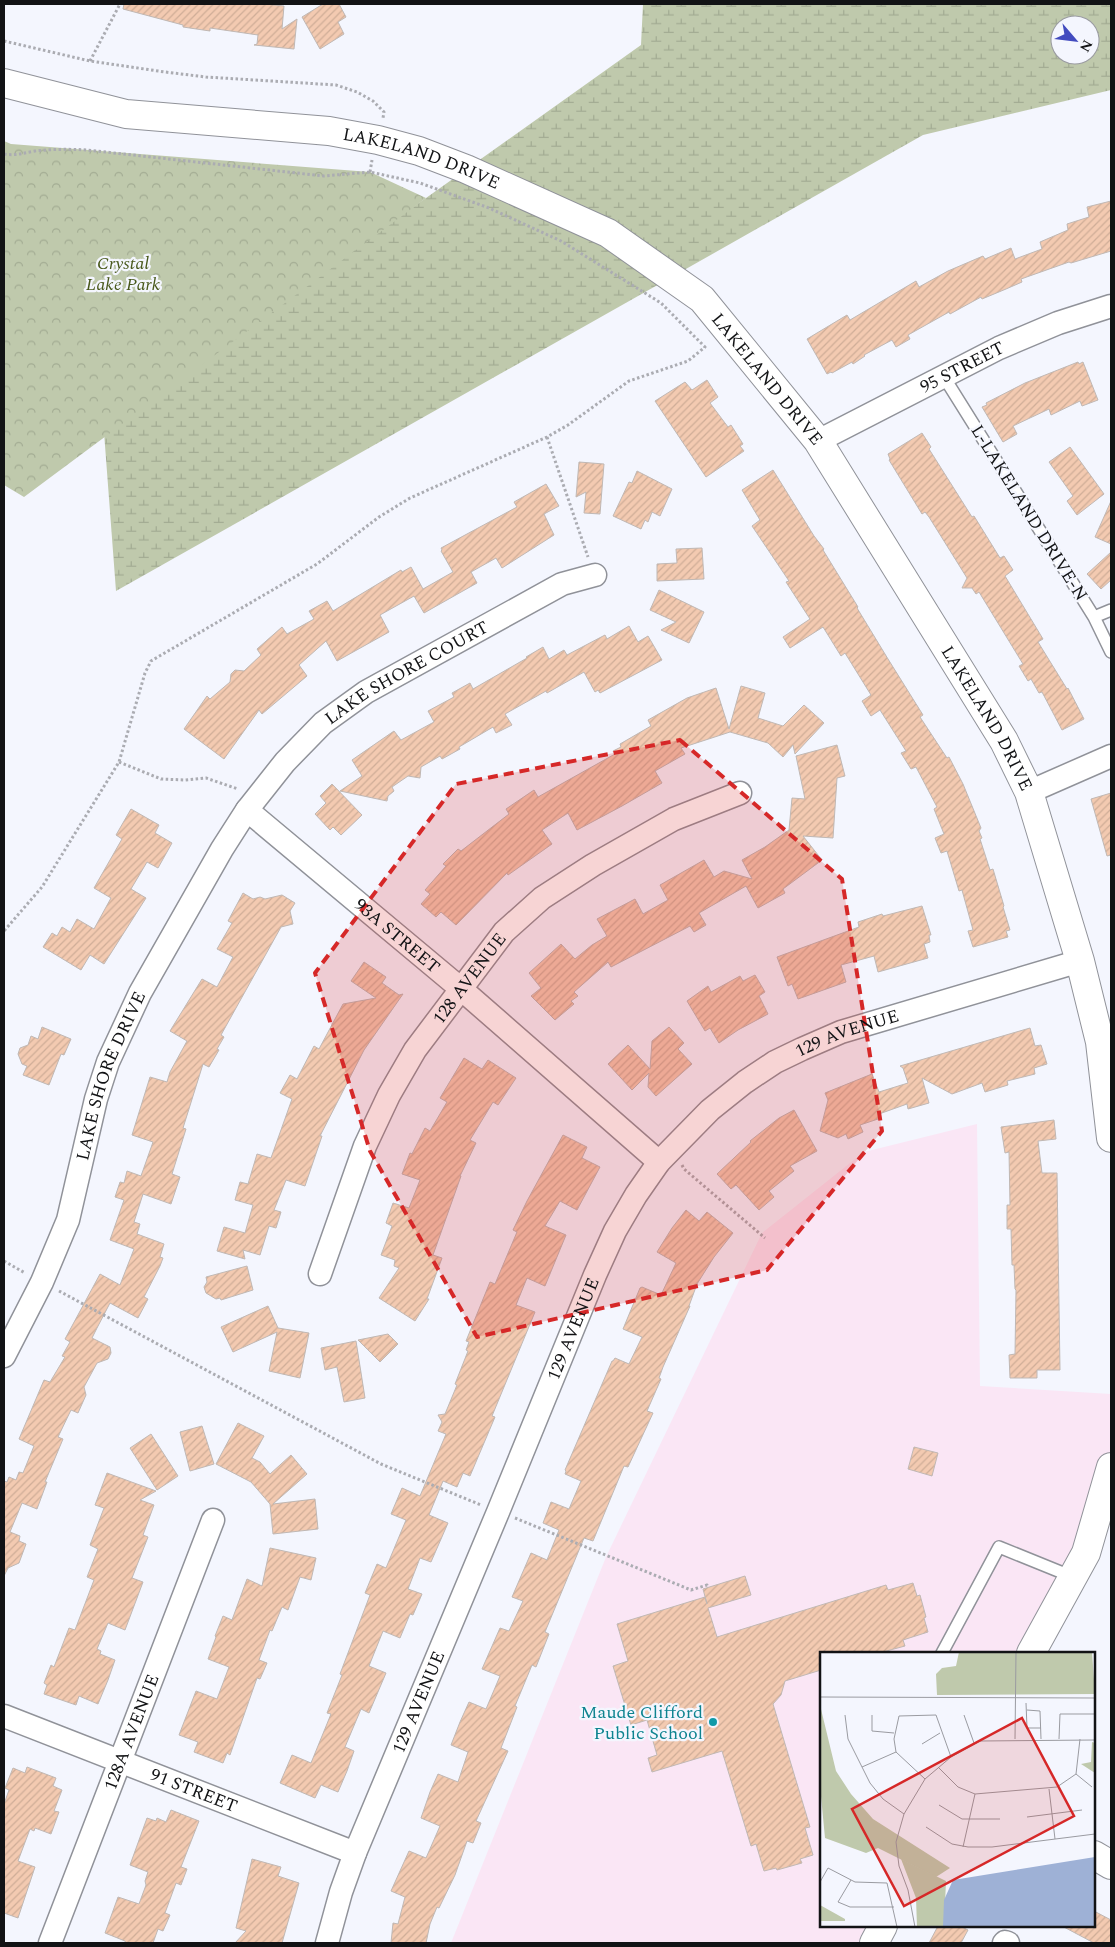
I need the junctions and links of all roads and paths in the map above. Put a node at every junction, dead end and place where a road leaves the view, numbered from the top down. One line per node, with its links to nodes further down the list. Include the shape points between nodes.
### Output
1 (120, 4): 3 (path)
2 (4, 41): 3 (path)
3 (90, 61): 5 (path, via 206,77 336,85 373,101 384,112)
4 (4, 83): 5 (street, LAKELAND DRIVE, via 126,114 329,131)
5 (378, 140): 7 (path); 11 (street, LAKELAND DRIVE, via 466,169 608,233 702,299)
6 (4, 154): 7 (path, via 87,150 324,176)
7 (370, 172): 10 (path, via 420,183 481,205 561,242 661,303 706,347 688,360 629,381)
8 (1111, 306): 9 (street, 95 STREET, via 1058,323)
9 (944, 376): 11 (street, 95 STREET); 14 (lane, L-LAKELAND DRIVE-N)
10 (547, 437): 12 (path); 17 (path, via 410,498 317,564 151,661)
11 (818, 441): 18 (street, LAKELAND DRIVE, via 1004,741)
12 (595, 575): 20 (street, LAKE SHORE COURT, via 562,584 366,692 323,722 284,762)
13 (1111, 610): 14 (lane)
14 (1094, 617): 15 (lane, L-LAKELAND DRIVE-N)
15 (1111, 652)
16 (1111, 756): 18 (street)
17 (119, 762): 20 (path, via 161,779 206,778); 21 (path, via 42,887)
18 (1029, 792): 22 (street, LAKELAND DRIVE)
19 (740, 793): 23 (street, 128 AVENUE, via 674,820 542,898 504,932)
20 (252, 803): 23 (street, 93A STREET); 29 (street, LAKE SHORE DRIVE, via 140,993 108,1062 96,1099 68,1220)
21 (4, 931)
22 (1080, 961): 24 (street, LAKELAND DRIVE, via 1100,1042); 25 (street, 129 AVENUE, via 841,1032 802,1048 745,1082 710,1110)
23 (460, 988): 25 (street, 93A STREET); 28 (street, 128 AVENUE, via 415,1050 389,1095 365,1146)
24 (1111, 1131)
25 (666, 1154): 26 (path); 32 (street, 129 AVENUE, via 615,1231)
26 (765, 1238)
27 (4, 1261): 29 (path)
28 (320, 1274)
29 (42, 1282): 30 (street, LAKE SHORE DRIVE); 32 (path, via 382,1464)
30 (4, 1356)
31 (1111, 1467): 34 (street, via 1086,1553)
32 (498, 1512): 35 (path, via 691,1590 707,1585); 40 (street, 129 AVENUE)
33 (213, 1520): 39 (street, 128A AVENUE)
34 (1073, 1577): 36 (lane, via 999,1547); 37 (street)
35 (708, 1588)
36 (943, 1652)
37 (1032, 1652)
38 (4, 1716): 39 (street, 91 STREET)
39 (121, 1761): 40 (street, 91 STREET); 44 (street, 128A AVENUE)
40 (355, 1853): 45 (street, 129 AVENUE)
41 (1095, 1856): 42 (street)
42 (1111, 1864)
43 (882, 1927): 46 (street)
44 (50, 1943)
45 (327, 1943)
46 (874, 1943)
47 (1004, 1943): 48 (street)
48 (1008, 1943)

